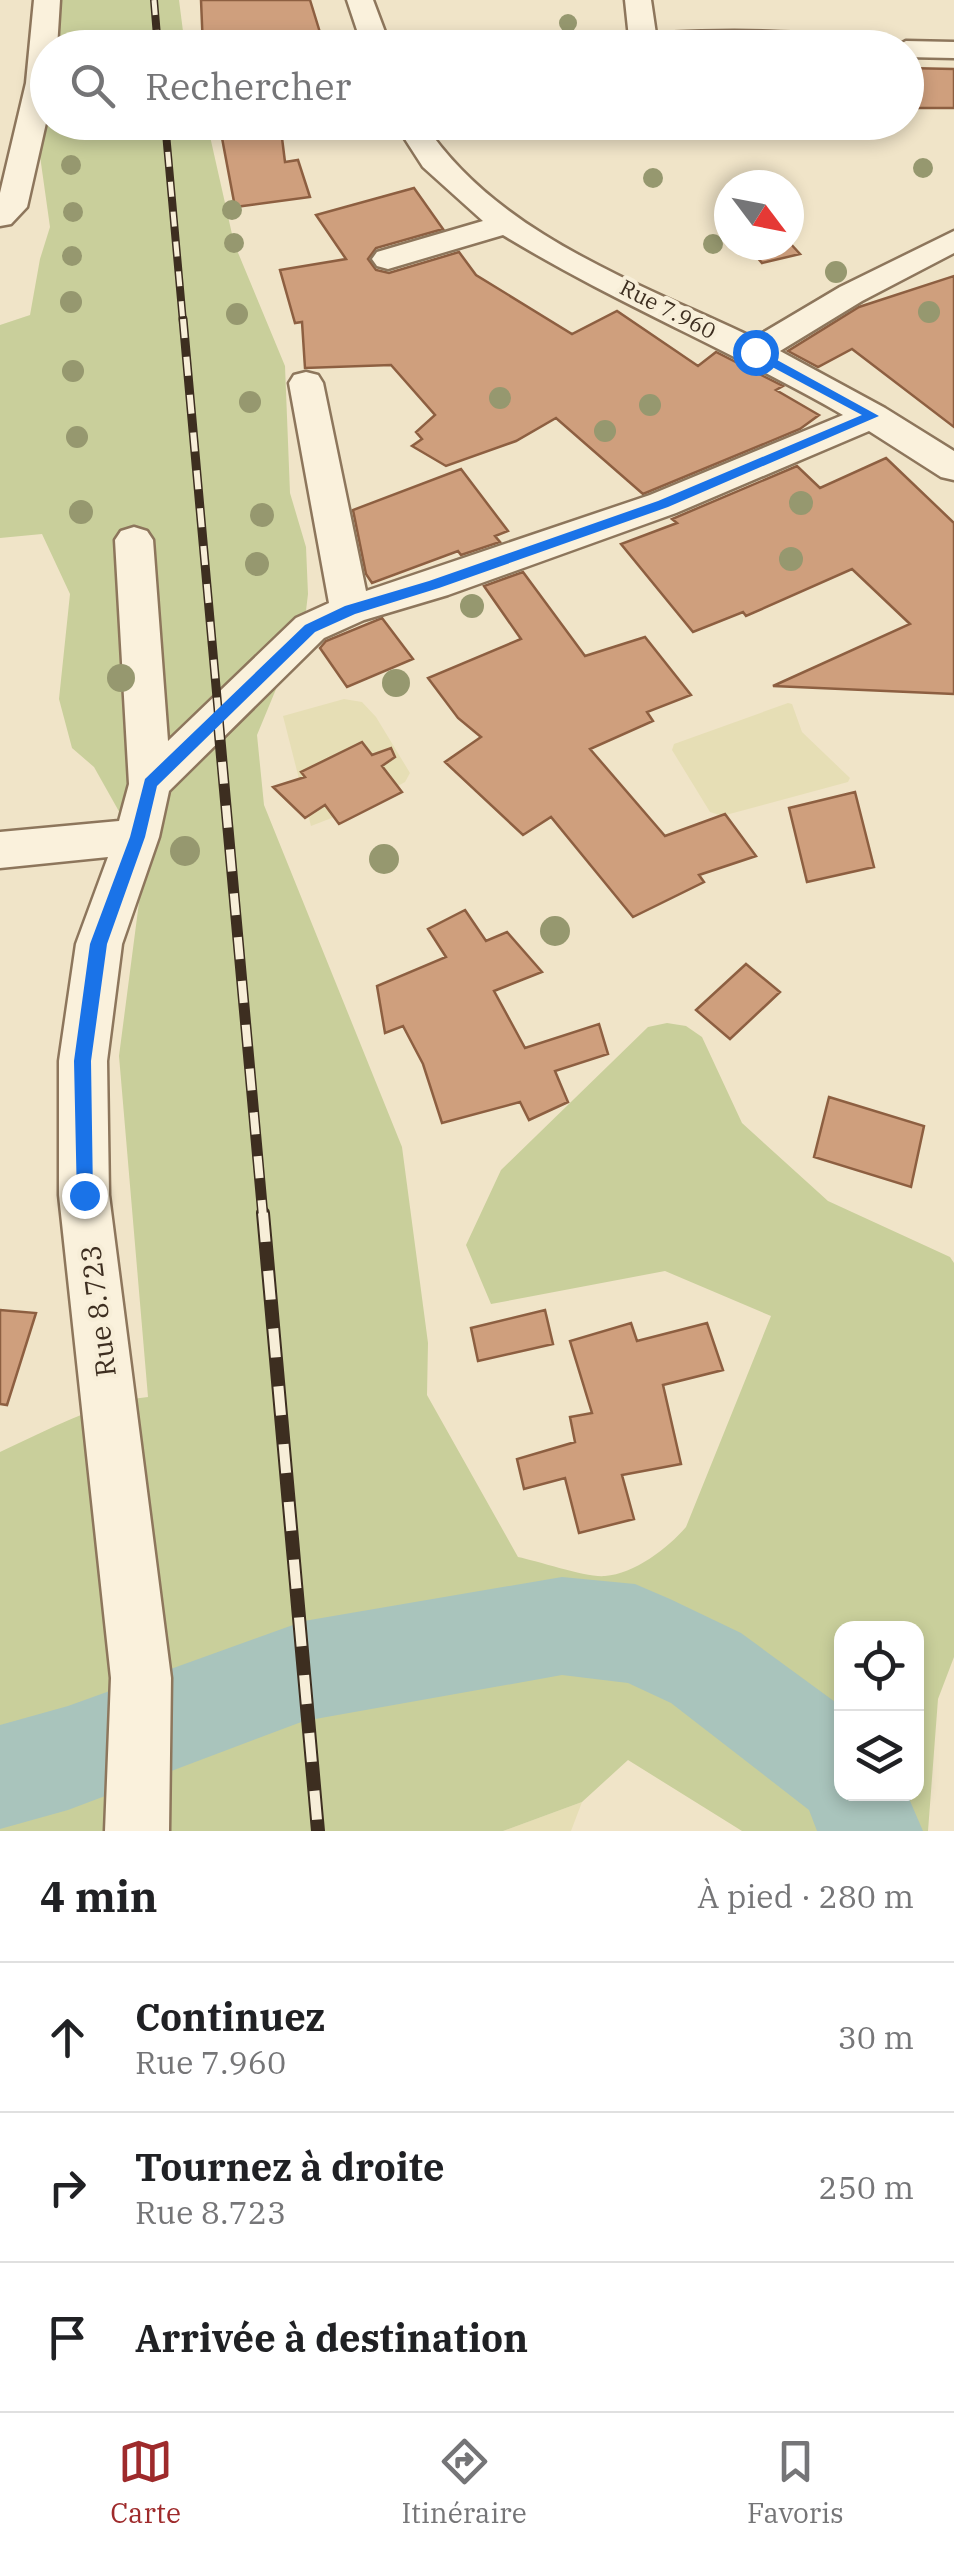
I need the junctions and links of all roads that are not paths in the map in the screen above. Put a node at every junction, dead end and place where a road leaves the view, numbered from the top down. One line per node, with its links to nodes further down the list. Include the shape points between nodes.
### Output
1 (47, 0): 4 (street)
2 (360, 0): 5 (street)
3 (638, 0): 6 (street)
4 (44, 30)
5 (371, 30)
6 (633, 30)
7 (726, 30): 8 (street)
8 (781, 30)
9 (924, 49): 10 (street)
10 (954, 50)
11 (30, 127): 13 (street, via 12,207)
12 (416, 140): 14 (street, Rue 7.960, via 449,181)
13 (0, 217)
14 (504, 225): 16 (street); 17 (street, Rue 7.960)
15 (954, 240): 17 (street)
16 (388, 258)
17 (755, 352): 19 (street, Rue 7.960)
18 (306, 383): 22 (street)
19 (873, 416): 20 (street, Rue 7.960); 22 (street, via 663,504)
20 (954, 468)
21 (134, 540): 23 (street, Rue 8.723)
22 (350, 610): 23 (street, via 310,628)
23 (150, 784): 24 (street, Rue 8.723)
24 (138, 837): 25 (street); 26 (street, Rue 8.723, via 98,944 83,1061 84,1195 141,1678)
25 (0, 850)
26 (137, 1831)

